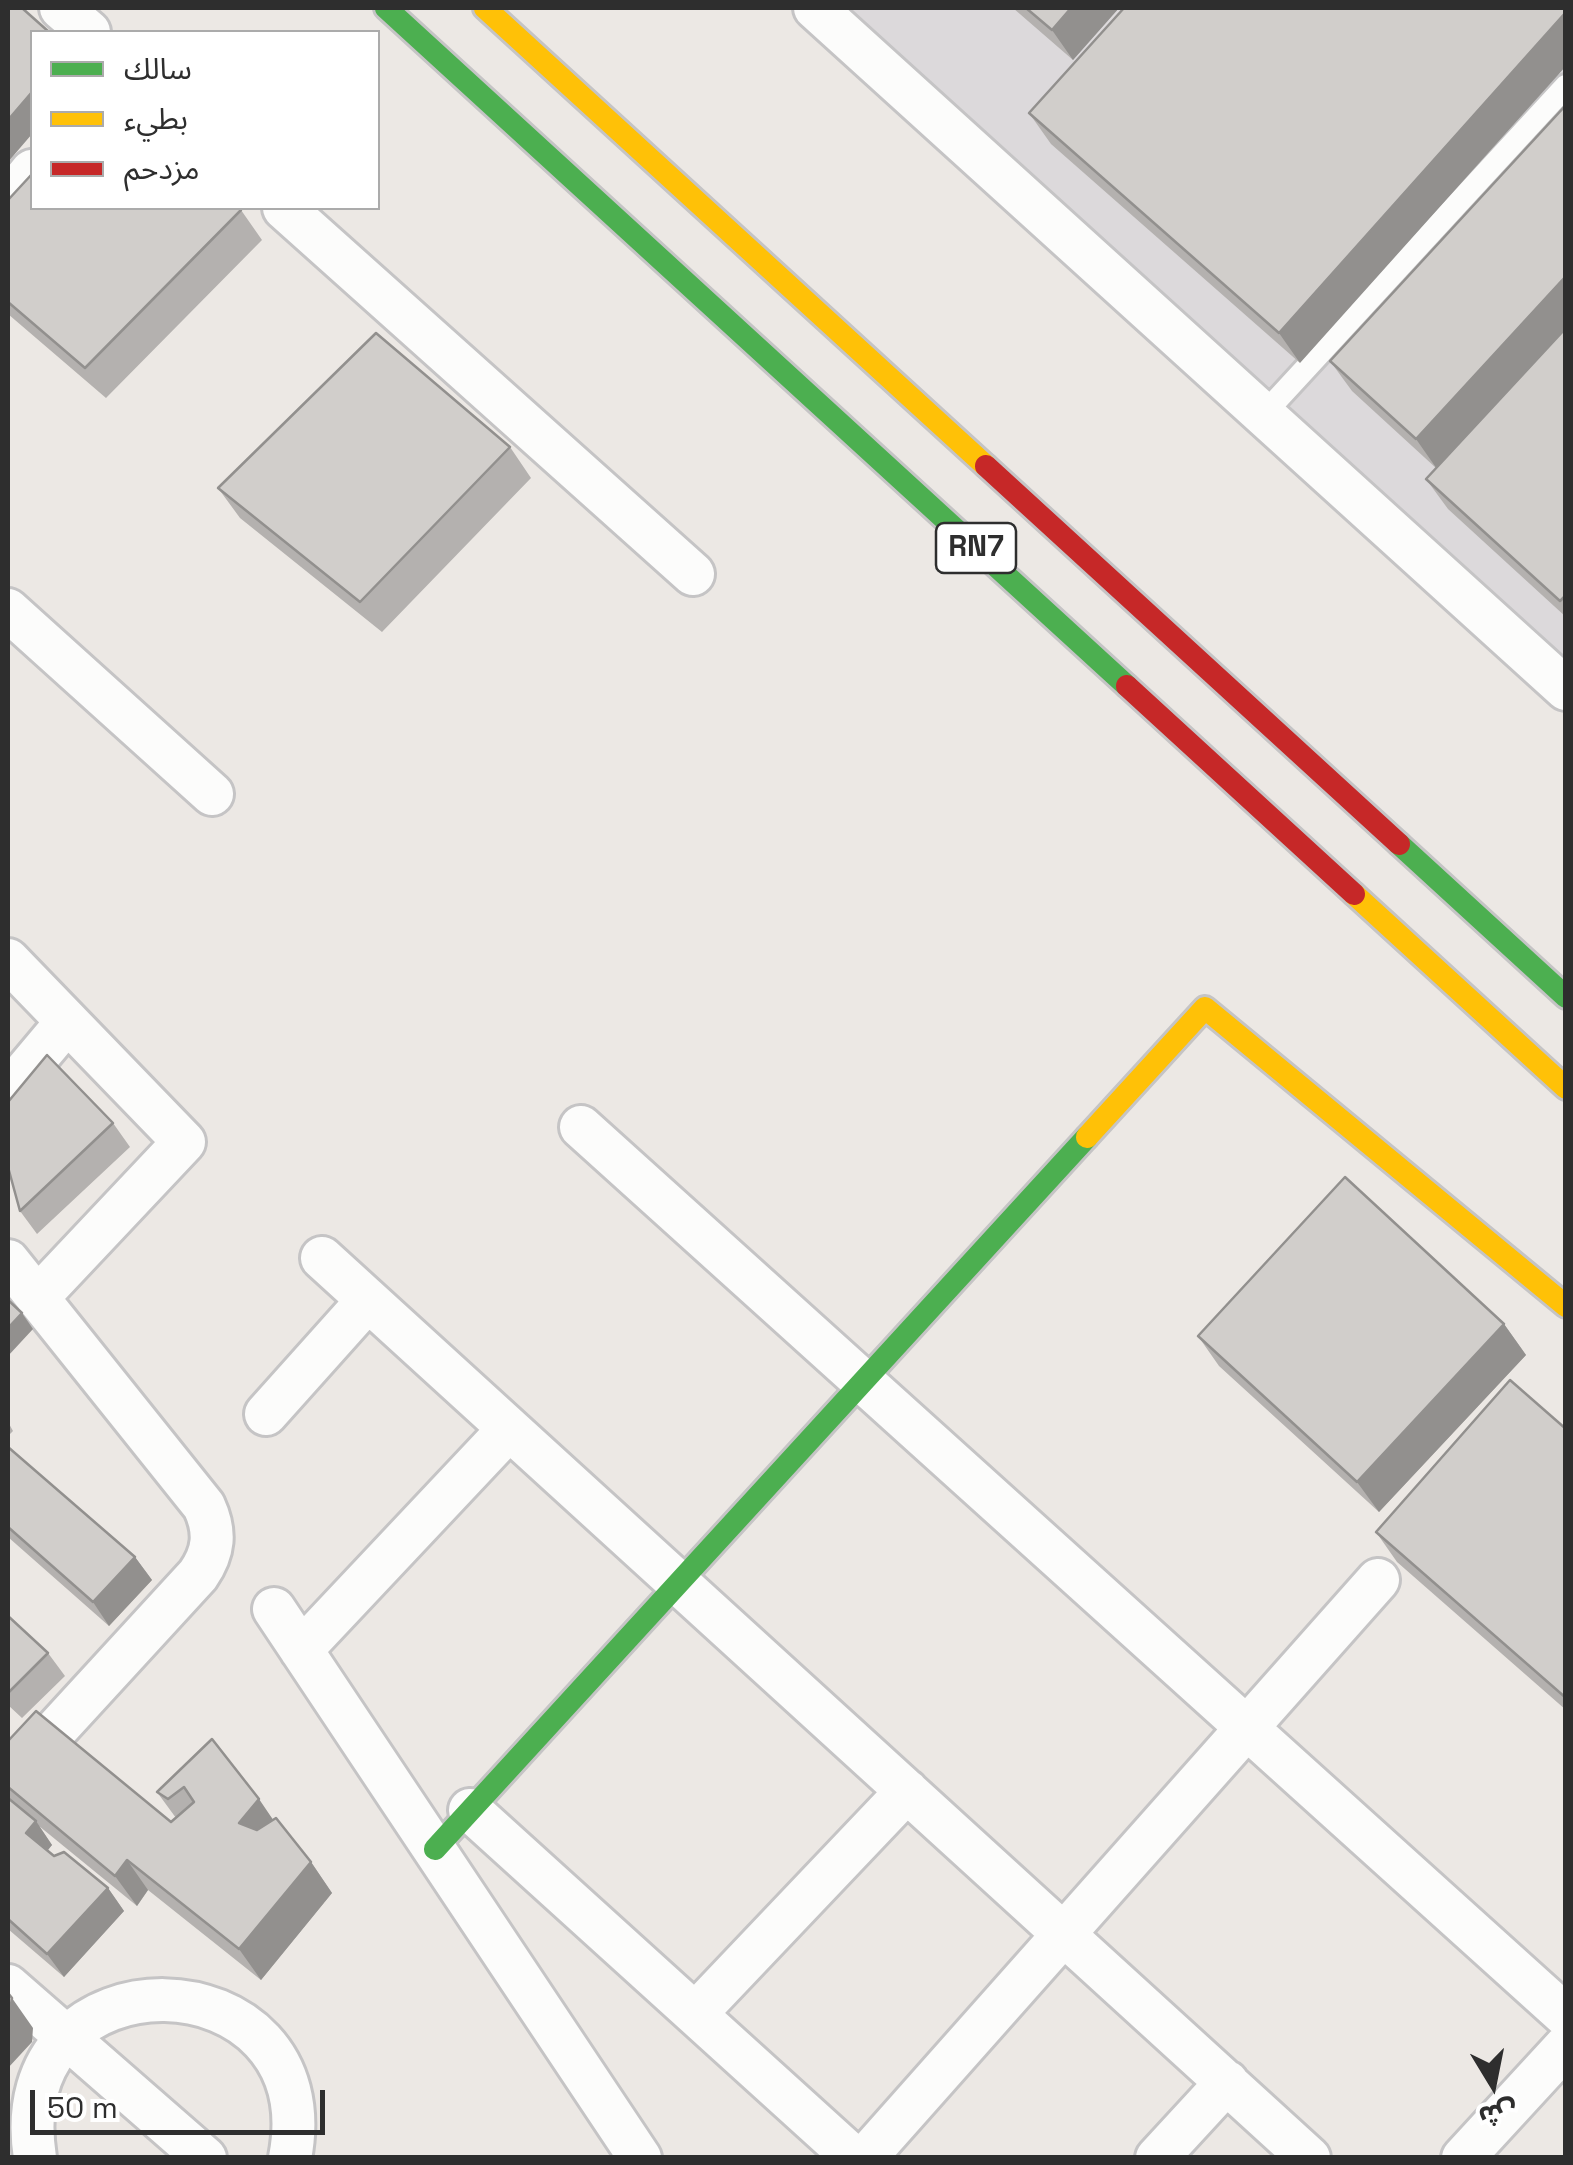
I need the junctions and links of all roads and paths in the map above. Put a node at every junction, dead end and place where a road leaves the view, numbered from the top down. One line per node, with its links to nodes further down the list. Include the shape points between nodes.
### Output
1 (62, 8): 5 (street)
2 (386, 8): 18 (main road, RN7)
3 (485, 8): 16 (main road, RN7)
4 (814, 8): 10 (street)
5 (87, 30)
6 (1566, 86): 10 (lane)
7 (30, 173): 8 (street)
8 (8, 200)
9 (286, 210): 11 (street)
10 (1261, 417): 13 (street)
11 (693, 574)
12 (8, 610): 14 (street)
13 (1566, 689)
14 (212, 794)
15 (8, 960): 17 (street)
16 (1566, 997)
17 (66, 1022): 19 (street); 23 (street, via 184,1142)
18 (1566, 1088)
19 (8, 1092)
20 (580, 1127): 26 (street)
21 (322, 1258): 24 (street)
22 (8, 1261): 23 (street)
23 (37, 1298): 34 (street, via 204,1506 213,1536 198,1575)
24 (368, 1300): 27 (street); 28 (street)
25 (1566, 1306): 26 (main road, via 1205,1008)
26 (862, 1381): 30 (main road); 33 (street)
27 (266, 1414)
28 (509, 1428): 30 (street); 32 (street)
29 (1378, 1580): 33 (street)
30 (678, 1582): 35 (street); 36 (main road)
31 (274, 1609): 32 (street)
32 (302, 1650): 37 (street)
33 (1247, 1728): 38 (street); 41 (street)
34 (8, 1782)
35 (906, 1791): 38 (street); 40 (street)
36 (470, 1810): 37 (main road); 40 (street)
37 (434, 1849): 48 (street)
38 (1064, 1934): 44 (street); 50 (street)
39 (8, 1986): 42 (street)
40 (697, 2012): 49 (street)
41 (1566, 2016)
42 (67, 2038): 45 (street, via 32,2108); 46 (street); 47 (street, via 107,2009 156,1997 181,1998 228,2015 249,2029 280,2068 294,2116)
43 (1566, 2046): 53 (street)
44 (1227, 2082): 51 (street); 52 (street)
45 (34, 2158)
46 (205, 2158)
47 (290, 2158)
48 (640, 2158)
49 (854, 2158)
50 (865, 2158)
51 (1158, 2158)
52 (1309, 2158)
53 (1463, 2158)

